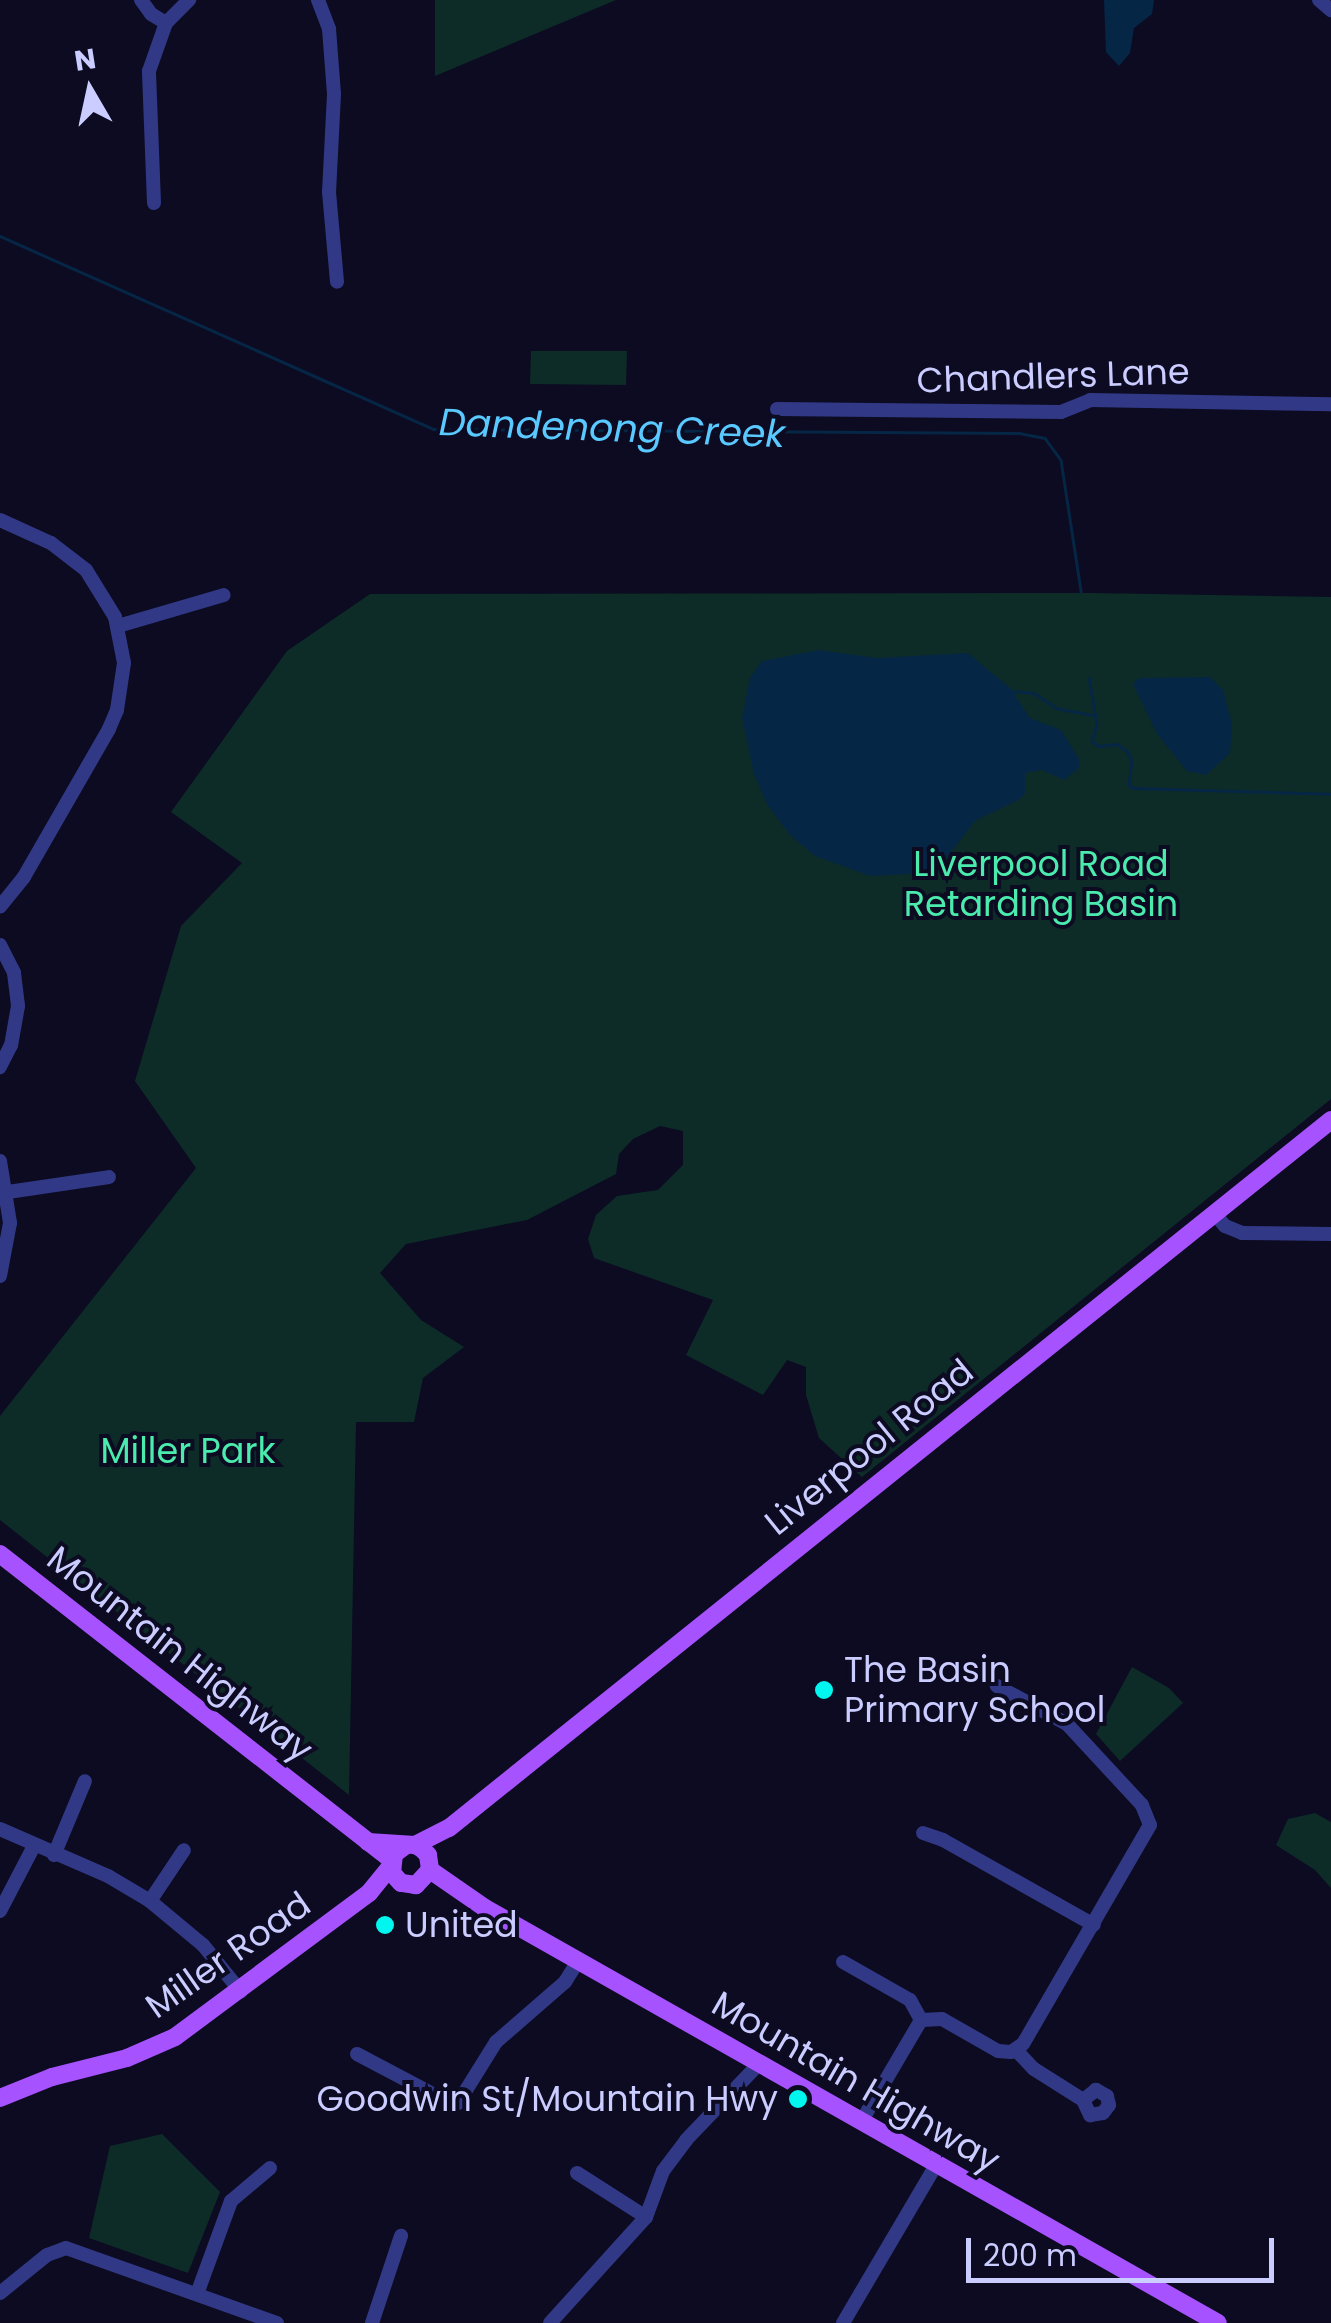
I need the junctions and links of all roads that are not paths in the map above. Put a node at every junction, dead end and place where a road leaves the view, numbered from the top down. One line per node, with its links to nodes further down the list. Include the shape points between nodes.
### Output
1 (141, 0): 6 (street)
2 (189, 0): 6 (street)
3 (318, 0): 8 (street, via 330,29 330,210)
4 (1320, 0): 5 (street)
5 (1331, 10)
6 (166, 23): 7 (street, via 149,70)
7 (154, 203)
8 (337, 282)
9 (1331, 404): 10 (street, Chandlers Lane, via 1090,400 1062,412)
10 (777, 409)
11 (0, 520): 13 (street, via 79,563)
12 (224, 596): 13 (street)
13 (118, 626): 14 (street, via 124,663 114,718 24,877)
14 (0, 907)
15 (0, 945): 16 (street, via 14,974 18,1006)
16 (0, 1066)
17 (1331, 1120): 21 (main road, Liverpool Road)
18 (0, 1161): 20 (street)
19 (109, 1177): 20 (street)
20 (8, 1192): 23 (street)
21 (1214, 1213): 22 (street, via 1242,1233); 27 (main road, Liverpool Road)
22 (1331, 1234)
23 (0, 1276)
24 (0, 1554): 30 (main road, Mountain Highway)
25 (998, 1686): 39 (street, via 1067,1724 1149,1815 1150,1825)
26 (85, 1781): 34 (street)
27 (450, 1828): 32 (main road, Liverpool Road); 36 (main road, Liverpool Road)
28 (0, 1829): 31 (street)
29 (923, 1834): 39 (street)
30 (367, 1842): 32 (main road); 35 (main road, Mountain Highway)
31 (34, 1846): 34 (street); 38 (street)
32 (410, 1846): 35 (main road); 36 (main road, Mountain Highway, via 428,1854)
33 (184, 1850): 37 (street)
34 (54, 1855): 37 (street)
35 (394, 1870): 36 (main road, Miller Road); 42 (main road, Miller Road)
36 (428, 1872): 40 (main road, Mountain Highway)
37 (150, 1901): 42 (street, via 203,1945)
38 (0, 1911)
39 (1094, 1925): 44 (street)
40 (578, 1962): 45 (street, via 565,1982 496,2042 458,2102); 46 (main road, Mountain Highway)
41 (843, 1962): 43 (street, via 910,2000)
42 (241, 1992): 47 (main road, Miller Road, via 152,2048)
43 (921, 2020): 44 (street, via 942,2019 998,2051); 49 (street)
44 (1016, 2050): 48 (street)
45 (357, 2054)
46 (758, 2064): 49 (main road, Mountain Highway); 53 (street, via 670,2160)
47 (0, 2098)
48 (1083, 2100)
49 (861, 2122): 50 (main road, Mountain Highway)
50 (936, 2165): 60 (street); 61 (main road, Mountain Highway)
51 (270, 2168): 56 (street, via 231,2201)
52 (577, 2173): 53 (street)
53 (646, 2217): 59 (street)
54 (401, 2236): 58 (street)
55 (0, 2293): 56 (street, via 46,2255 66,2248)
56 (197, 2294): 57 (street)
57 (278, 2323)
58 (372, 2323)
59 (550, 2323)
60 (844, 2323)
61 (1218, 2323)

